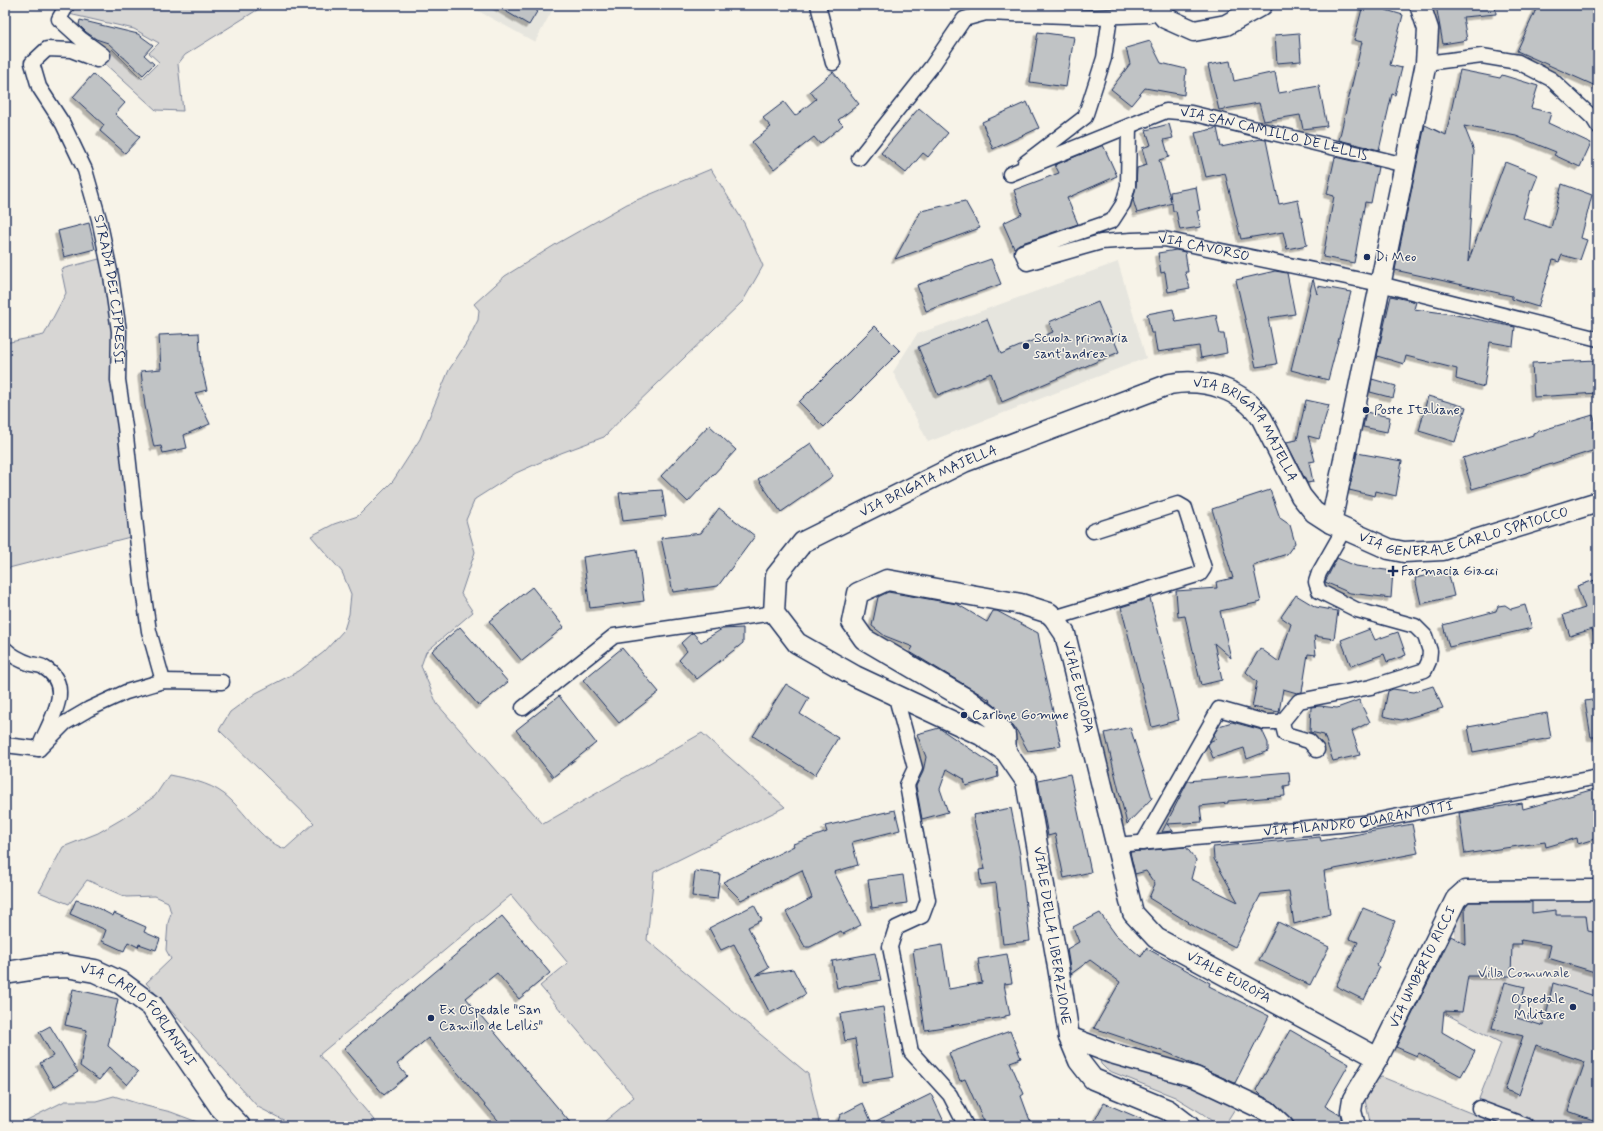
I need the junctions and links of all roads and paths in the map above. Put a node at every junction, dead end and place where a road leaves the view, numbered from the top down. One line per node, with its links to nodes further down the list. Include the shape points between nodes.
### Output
1 (67, 5): 21 (street, STRADA DEI CIPRESSI, via 59,19 103,55 97,60 71,50 46,49 32,63 39,87 63,124 84,170 110,268 119,331 118,380 142,583 149,631)
2 (818, 5): 7 (street)
3 (1262, 5): 5 (street, via 1226,25 1194,31 1165,18)
4 (1420, 5): 8 (street, via 1428,29)
5 (1157, 8): 6 (street, via 1149,15)
6 (1110, 17): 9 (street, VIA SAN CAMILLO DE LELLIS, via 1104,58 1085,117 1015,172); 11 (street, via 986,13 964,19 932,66)
7 (833, 63)
8 (1426, 63): 10 (street, via 1482,56 1518,62 1551,79 1593,118); 12 (street)
9 (1129, 126): 12 (street, VIA SAN CAMILLO DE LELLIS, via 1166,111 1191,113); 13 (street, VIA CAVORSO, via 1128,186 1123,204 1112,221 1022,252 1027,263 1101,242 1164,240)
10 (1598, 126)
11 (859, 158)
12 (1405, 165): 13 (street)
13 (1380, 284): 14 (street, VIA CAVORSO); 16 (street)
14 (1598, 339)
15 (1598, 502): 16 (street, VIA GENERALE CARLO SPATOCCO, via 1443,550 1404,552 1389,549)
16 (1338, 526): 18 (street, VIA BRIGATA MAJELLA, via 1314,512 1300,496 1256,408 1228,391 1185,381 1170,384 964,462 803,542 776,576); 25 (street, via 1316,582 1319,591 1357,610 1415,626 1425,636 1430,651 1429,661 1425,670 1371,687 1299,701)
17 (1093, 530): 19 (street, via 1178,504 1185,508 1204,568 1200,574)
18 (774, 613): 23 (street, via 797,644 855,676); 24 (street, via 614,636)
19 (1054, 618): 29 (street, VIALE EUROPA, via 1049,613 1021,604 887,580 858,593 852,622 864,639 968,700 992,718 1005,735); 32 (street, VIALE EUROPA, via 1065,634)
20 (5, 649): 27 (street, via 17,658 43,667 60,687 60,699)
21 (163, 681): 22 (street); 27 (street, via 126,692 89,709 65,723)
22 (222, 682)
23 (895, 694): 29 (street, via 981,735); 39 (street, via 915,768 907,785 928,900 922,916 896,928 890,947 911,1052 950,1095)
24 (523, 708)
25 (1282, 722): 28 (street, via 1285,734 1309,741); 31 (street, via 1265,722 1220,709)
26 (5, 745): 27 (street)
27 (39, 749)
28 (1317, 750)
29 (1006, 752): 35 (street, VIALE DELLA LIBERAZIONE, via 1026,780)
30 (1598, 777): 31 (street, VIA FILANDRO QUARANTOTTI, via 1363,823)
31 (1143, 843): 32 (street, VIA FILANDRO QUARANTOTTI)
32 (1116, 845): 36 (street, VIALE EUROPA, via 1133,913 1156,938)
33 (1598, 890): 36 (street, VIA UMBERTO RICCI, via 1465,890 1456,899)
34 (5, 973): 38 (main road, VIA CARLO FORLANINI, via 66,966 95,970 121,983 152,1006 221,1107)
35 (1069, 1037): 40 (street, via 1079,1061 1094,1078 1168,1110); 41 (street, VIALE DELLA LIBERAZIONE, via 1111,1053 1195,1077 1267,1112)
36 (1378, 1058): 42 (street, VIA UMBERTO RICCI, via 1353,1099 1351,1110)
37 (1479, 1108): 43 (street)
38 (239, 1126)
39 (966, 1126)
40 (1189, 1126)
41 (1283, 1126)
42 (1355, 1126)
43 (1527, 1126)

